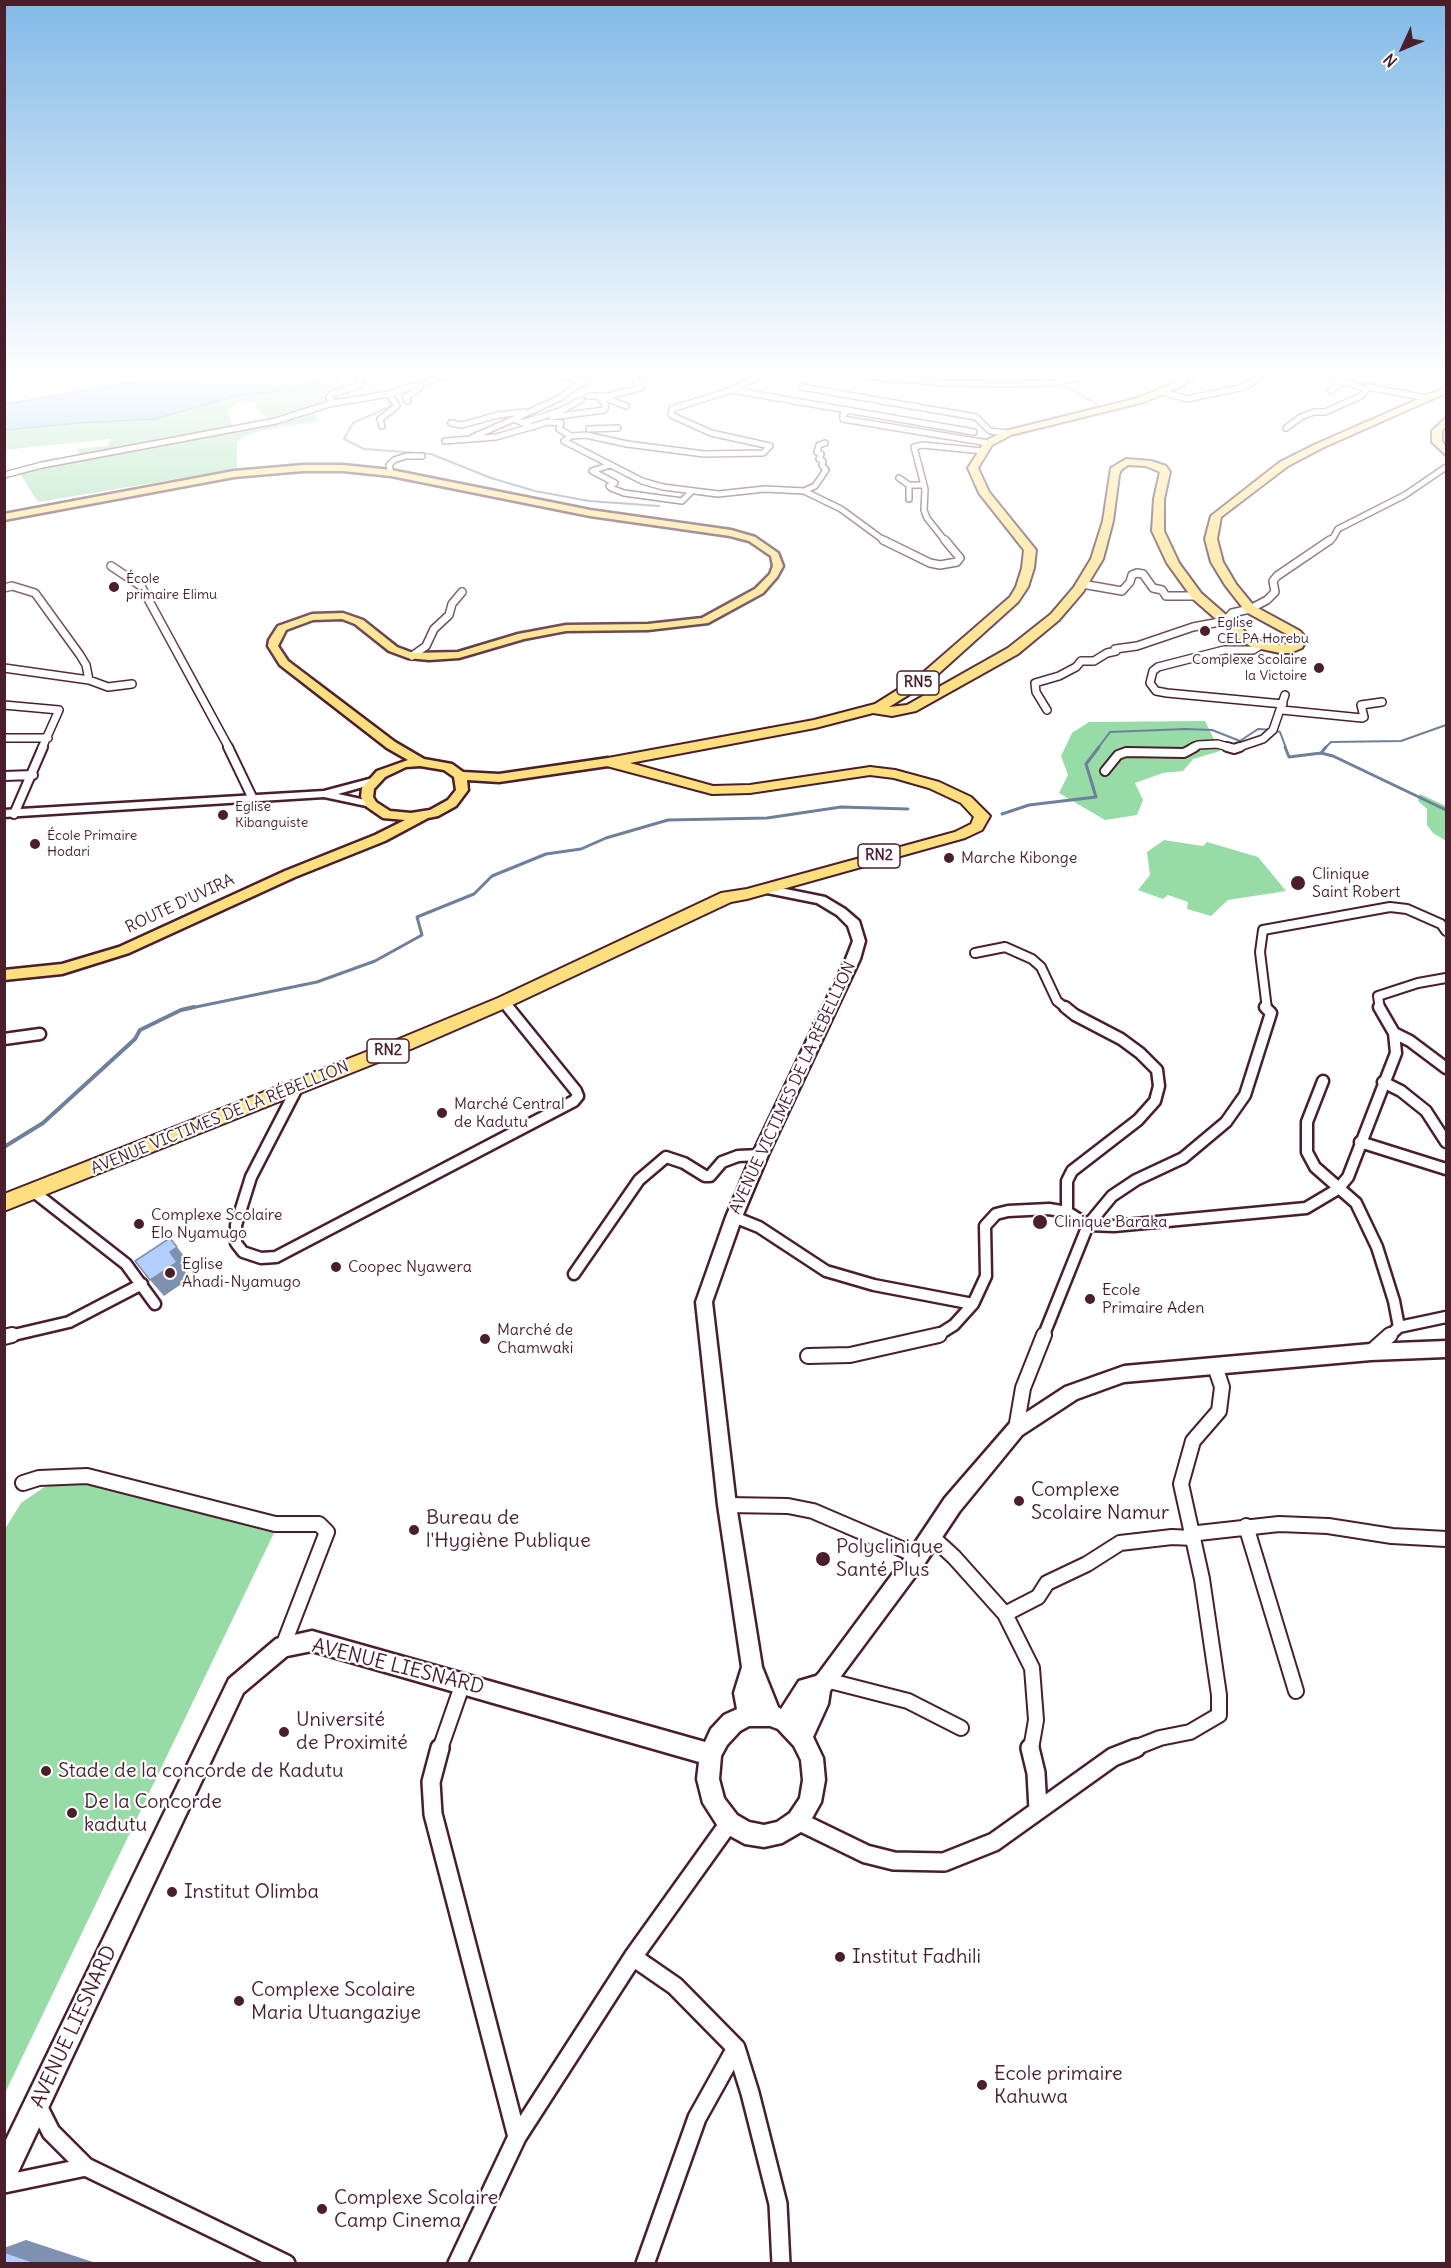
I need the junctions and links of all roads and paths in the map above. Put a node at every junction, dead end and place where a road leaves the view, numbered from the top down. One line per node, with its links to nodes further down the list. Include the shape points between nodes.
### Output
1 (192, 482): 18 (main road)
2 (435, 482): 27 (main road, via 590,513 742,536 766,547 775,555 778,566 759,591 704,621 660,627 566,628 522,636 459,655)
3 (613, 482): 16 (street, via 611,488 624,493 682,501)
4 (648, 482): 16 (street)
5 (818, 482): 15 (street)
6 (904, 482): 13 (street)
7 (923, 482): 14 (street)
8 (979, 482): 34 (highway, RN5, via 1030,550 1022,587 1002,611 923,680)
9 (1114, 482): 20 (highway, via 1102,546)
10 (1163, 482): 23 (highway, via 1158,531 1173,563)
11 (1261, 482): 24 (highway, via 1216,516 1211,539 1217,562)
12 (1424, 482): 24 (street, via 1338,529 1333,538 1276,576 1273,596)
13 (909, 485): 14 (street); 17 (street)
14 (924, 485): 15 (street, via 927,518 958,554 957,562 930,563 881,539 840,509)
15 (804, 491): 16 (street)
16 (692, 492)
17 (909, 499)
18 (4, 517)
19 (111, 566): 51 (street, via 141,586)
20 (1082, 584): 23 (street, via 1122,591 1137,573 1166,596); 34 (highway, via 1055,617 1013,651 911,708 892,712)
21 (4, 588): 29 (street, via 12,586 35,593 80,655)
22 (462, 592): 27 (street, via 426,646)
23 (1197, 596): 25 (highway)
24 (1250, 609): 25 (street, via 1232,613); 26 (highway, via 1301,639 1290,649)
25 (1225, 621): 26 (highway); 35 (street, via 1115,649 1035,683)
26 (1261, 645): 32 (street, via 1253,650 1224,650 1158,667 1150,683 1156,691 1167,693)
27 (412, 656): 38 (main road, via 393,649 359,622 332,615 295,621 282,628 274,640 275,653 284,663)
28 (4, 668): 29 (street)
29 (89, 680): 30 (street, via 108,687)
30 (132, 684)
31 (1382, 702): 32 (street, via 1361,705 1362,718)
32 (1283, 703): 43 (street, via 1269,735 1241,748 1217,744 1198,745 1184,753 1126,752 1118,755)
33 (4, 705): 37 (street, via 58,709)
34 (873, 709): 39 (highway)
35 (1047, 710)
36 (4, 738): 37 (street)
37 (48, 738): 44 (street)
38 (391, 745): 40 (main road); 42 (main road)
39 (676, 750): 41 (highway); 45 (highway)
40 (420, 762): 42 (main road); 47 (main road, via 448,767)
41 (608, 762): 45 (highway, AVENUE VICTIMES DE LA RÉBELLION / RN2); 48 (main road)
42 (391, 768): 49 (main road)
43 (1105, 771)
44 (33, 775): 46 (street); 54 (street)
45 (662, 775): 57 (highway, AVENUE VICTIMES DE LA RÉBELLION / RN2, via 691,786 727,790 870,771 895,774 934,785 966,800 982,816 981,823 968,832)
46 (4, 776)
47 (460, 776): 48 (main road); 52 (main road)
48 (499, 778): 52 (main road)
49 (373, 781): 50 (street); 53 (main road, via 367,796)
50 (324, 794): 51 (street); 53 (street)
51 (252, 796): 54 (street)
52 (458, 797): 55 (main road)
53 (374, 807): 55 (main road, via 398,817); 56 (main road)
54 (9, 814)
55 (423, 816): 56 (main road, ROUTE D'UVIRA)
56 (365, 843): 60 (main road, ROUTE D'UVIRA, via 124,950 62,969)
57 (766, 889): 62 (highway, AVENUE VICTIMES DE LA RÉBELLION / RN2, via 727,897); 72 (street, AVENUE VICTIMES DE LA RÉBELLION, via 821,900 854,924 859,940)
58 (1446, 931): 79 (street, via 1441,924 1407,909 1390,907 1263,930 1260,952 1265,1007 1271,1013 1245,1095 1226,1122 1210,1136 1183,1158 1112,1196)
59 (975, 953): 77 (street, via 1005,947 1032,959 1041,968 1057,1002 1121,1039 1157,1070 1159,1086 1155,1101 1138,1120 1072,1171 1067,1181)
60 (4, 975)
61 (1446, 978): 63 (street, via 1378,996 1378,1005)
62 (504, 1002): 69 (highway, AVENUE VICTIMES DE LA RÉBELLION / RN2); 69 (street, via 576,1090 578,1096 574,1101 276,1257 261,1258 243,1252 236,1243 236,1225 251,1177)
63 (1394, 1033): 66 (street); 68 (street, via 1396,1053)
64 (40, 1034): 65 (street)
65 (4, 1039)
66 (1446, 1068)
67 (1323, 1081): 74 (street, via 1307,1122 1307,1152 1315,1167)
68 (1383, 1082): 70 (street); 71 (street, via 1426,1111)
69 (297, 1088): 75 (highway, AVENUE VICTIMES DE LA RÉBELLION / RN2)
70 (1360, 1142): 73 (street); 74 (street, via 1348,1177)
71 (1446, 1142)
72 (760, 1155): 78 (street, AVENUE VICTIMES DE LA RÉBELLION); 80 (street, via 738,1156 722,1162 710,1176 666,1156 639,1180)
73 (1446, 1169)
74 (1338, 1189): 79 (street, via 1306,1208 1114,1226); 85 (street, via 1356,1203 1377,1247)
75 (34, 1192): 76 (highway, AVENUE VICTIMES DE LA RÉBELLION / RN2); 81 (street, via 112,1251)
76 (4, 1203)
77 (1066, 1212): 79 (street); 83 (street, via 1008,1211 989,1220 985,1226 986,1276)
78 (734, 1217): 83 (street, via 776,1237 826,1271 874,1285); 93 (street, AVENUE VICTIMES DE LA RÉBELLION, via 704,1302)
79 (1088, 1225): 91 (street, via 1023,1388)
80 (574, 1274)
81 (142, 1284): 82 (street); 86 (street, via 69,1322)
82 (155, 1304)
83 (973, 1304): 89 (street, via 938,1336 850,1355)
84 (1446, 1317): 85 (street)
85 (1399, 1327): 88 (street)
86 (4, 1337)
87 (1446, 1349): 88 (street)
88 (1371, 1352): 90 (street)
89 (808, 1356)
90 (1215, 1366): 91 (street, via 1124,1374 1096,1382 1071,1392); 96 (street, via 1222,1387 1219,1411 1193,1441 1181,1484)
91 (1016, 1429): 95 (street)
92 (23, 1483): 100 (street, via 39,1478 87,1476 275,1524 319,1524 327,1532)
93 (727, 1505): 98 (street, via 813,1510); 101 (street, AVENUE VICTIMES DE LA RÉBELLION)
94 (1246, 1526): 96 (street, via 1198,1533); 97 (street, via 1328,1526); 104 (street)
95 (931, 1536): 98 (street); 99 (street)
96 (1193, 1538): 99 (street, via 1120,1543 1047,1584 1038,1597); 110 (street, via 1204,1590 1219,1715 1190,1732 1160,1738 1113,1757)
97 (1446, 1539)
98 (918, 1556): 103 (street)
99 (1005, 1614): 110 (street, via 1032,1668 1036,1720 1030,1747)
100 (283, 1647): 102 (street, AVENUE LIESNARD, via 312,1641); 115 (street, AVENUE LIESNARD, via 236,1686)
101 (752, 1667): 105 (street, via 745,1693); 106 (street)
102 (463, 1683): 109 (street, AVENUE LIESNARD); 116 (street, via 431,1782 433,1814)
103 (824, 1683): 106 (street, via 806,1688); 107 (street, via 908,1701); 108 (street)
104 (1296, 1690)
105 (748, 1716): 106 (street); 109 (street, via 732,1723)
106 (777, 1718): 108 (street)
107 (961, 1728)
108 (802, 1738): 111 (street, via 812,1758 814,1780 810,1802)
109 (710, 1754): 112 (street, via 708,1779 714,1803)
110 (1038, 1810): 111 (street, via 994,1842 944,1862 894,1862 866,1854)
111 (798, 1821): 112 (street, via 782,1832 764,1836 745,1833)
112 (729, 1823): 113 (street)
113 (633, 1957): 114 (street, via 675,1986); 116 (street)
114 (736, 2048): 122 (street, via 697,2118); 123 (street, via 778,2204)
115 (38, 2105): 117 (street, via 51,2132); 118 (street, AVENUE LIESNARD)
116 (517, 2137): 121 (street)
117 (86, 2167): 119 (street); 120 (street)
118 (4, 2174)
119 (4, 2184)
120 (286, 2264)
121 (458, 2264)
122 (645, 2264)
123 (781, 2264)

